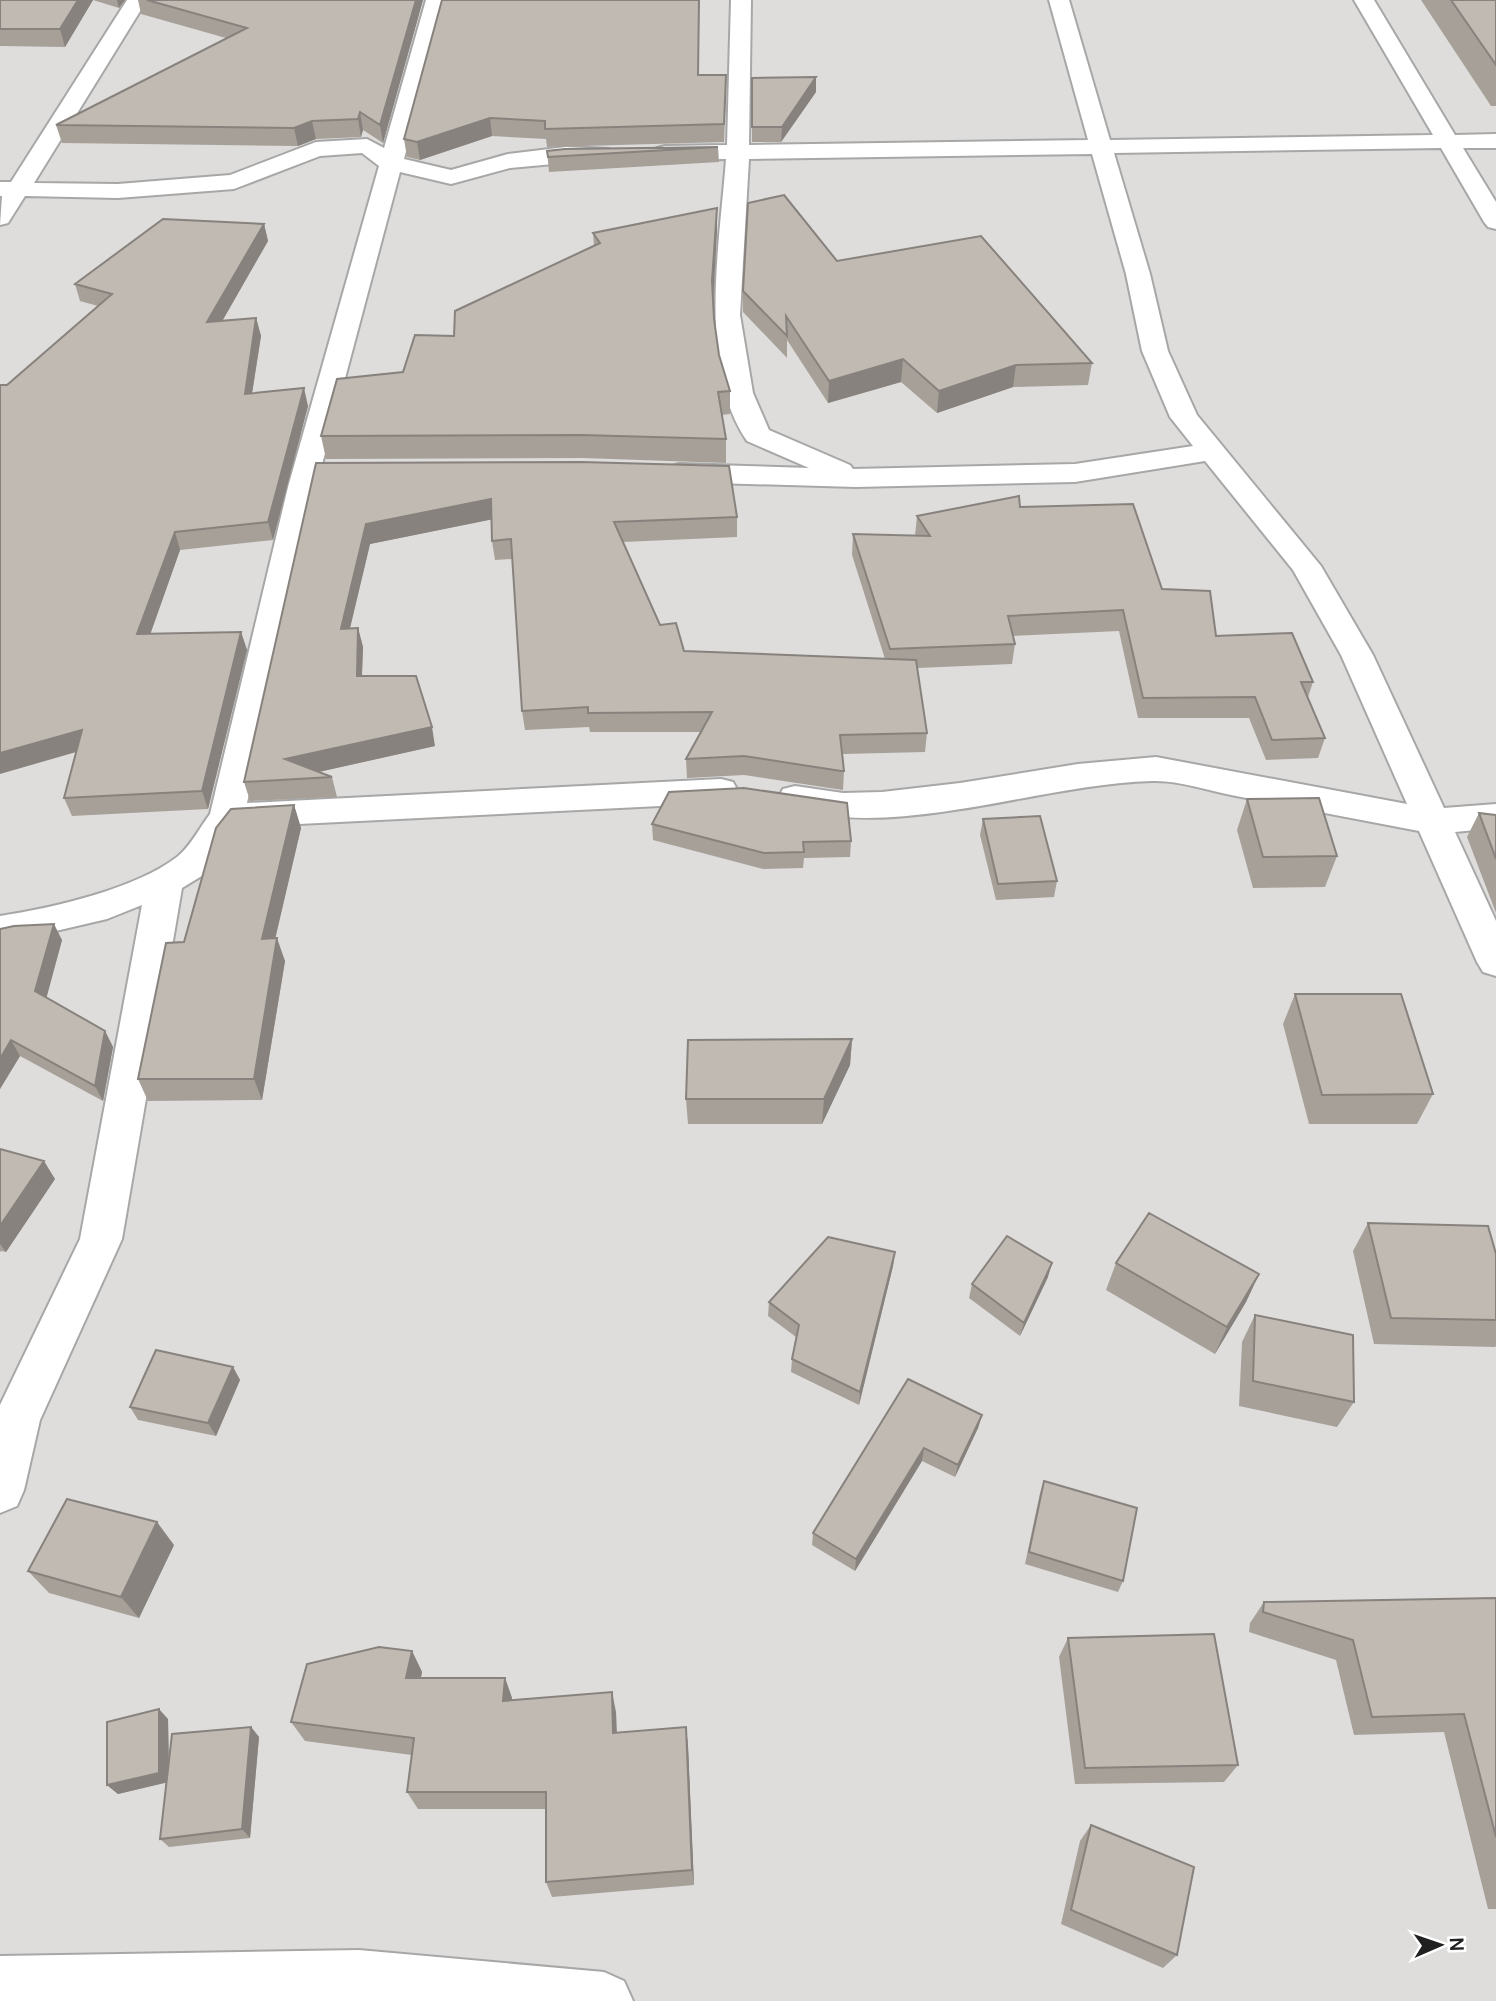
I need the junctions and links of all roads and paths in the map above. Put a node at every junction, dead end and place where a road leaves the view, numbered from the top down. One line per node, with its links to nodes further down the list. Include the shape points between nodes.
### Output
1 (137, 0): 13 (street)
2 (436, 0): 12 (street)
3 (741, 0): 11 (street)
4 (1059, 0): 8 (street)
5 (1364, 0): 7 (street)
6 (1496, 141): 7 (street)
7 (1447, 142): 8 (street); 15 (street)
8 (1100, 147): 11 (street); 16 (street, via 1138,274 1155,351 1184,417)
9 (619, 153): 12 (street, via 508,161 451,177)
10 (645, 153): 11 (street)
11 (738, 153): 18 (street, via 727,315 739,393 757,435)
12 (390, 163): 13 (street, via 367,146 316,149 234,181 118,191); 20 (street, via 320,470)
13 (9, 189): 14 (street)
14 (0, 218)
15 (1496, 222)
16 (1214, 452): 18 (street, via 1075,473); 21 (street, via 1306,566 1357,655)
17 (648, 472): 18 (street)
18 (856, 478)
19 (1496, 816): 21 (street)
20 (227, 817): 21 (street, via 723,791 840,805 890,804 1104,772 1156,769); 22 (street, via 192,865)
21 (1432, 821): 24 (street)
22 (164, 881): 23 (street, via 107,905); 25 (street, via 101,1240 17,1419)
23 (0, 930)
24 (1496, 962)
25 (0, 1490)
26 (0, 1984): 27 (street, via 359,1978)
27 (604, 2001)

